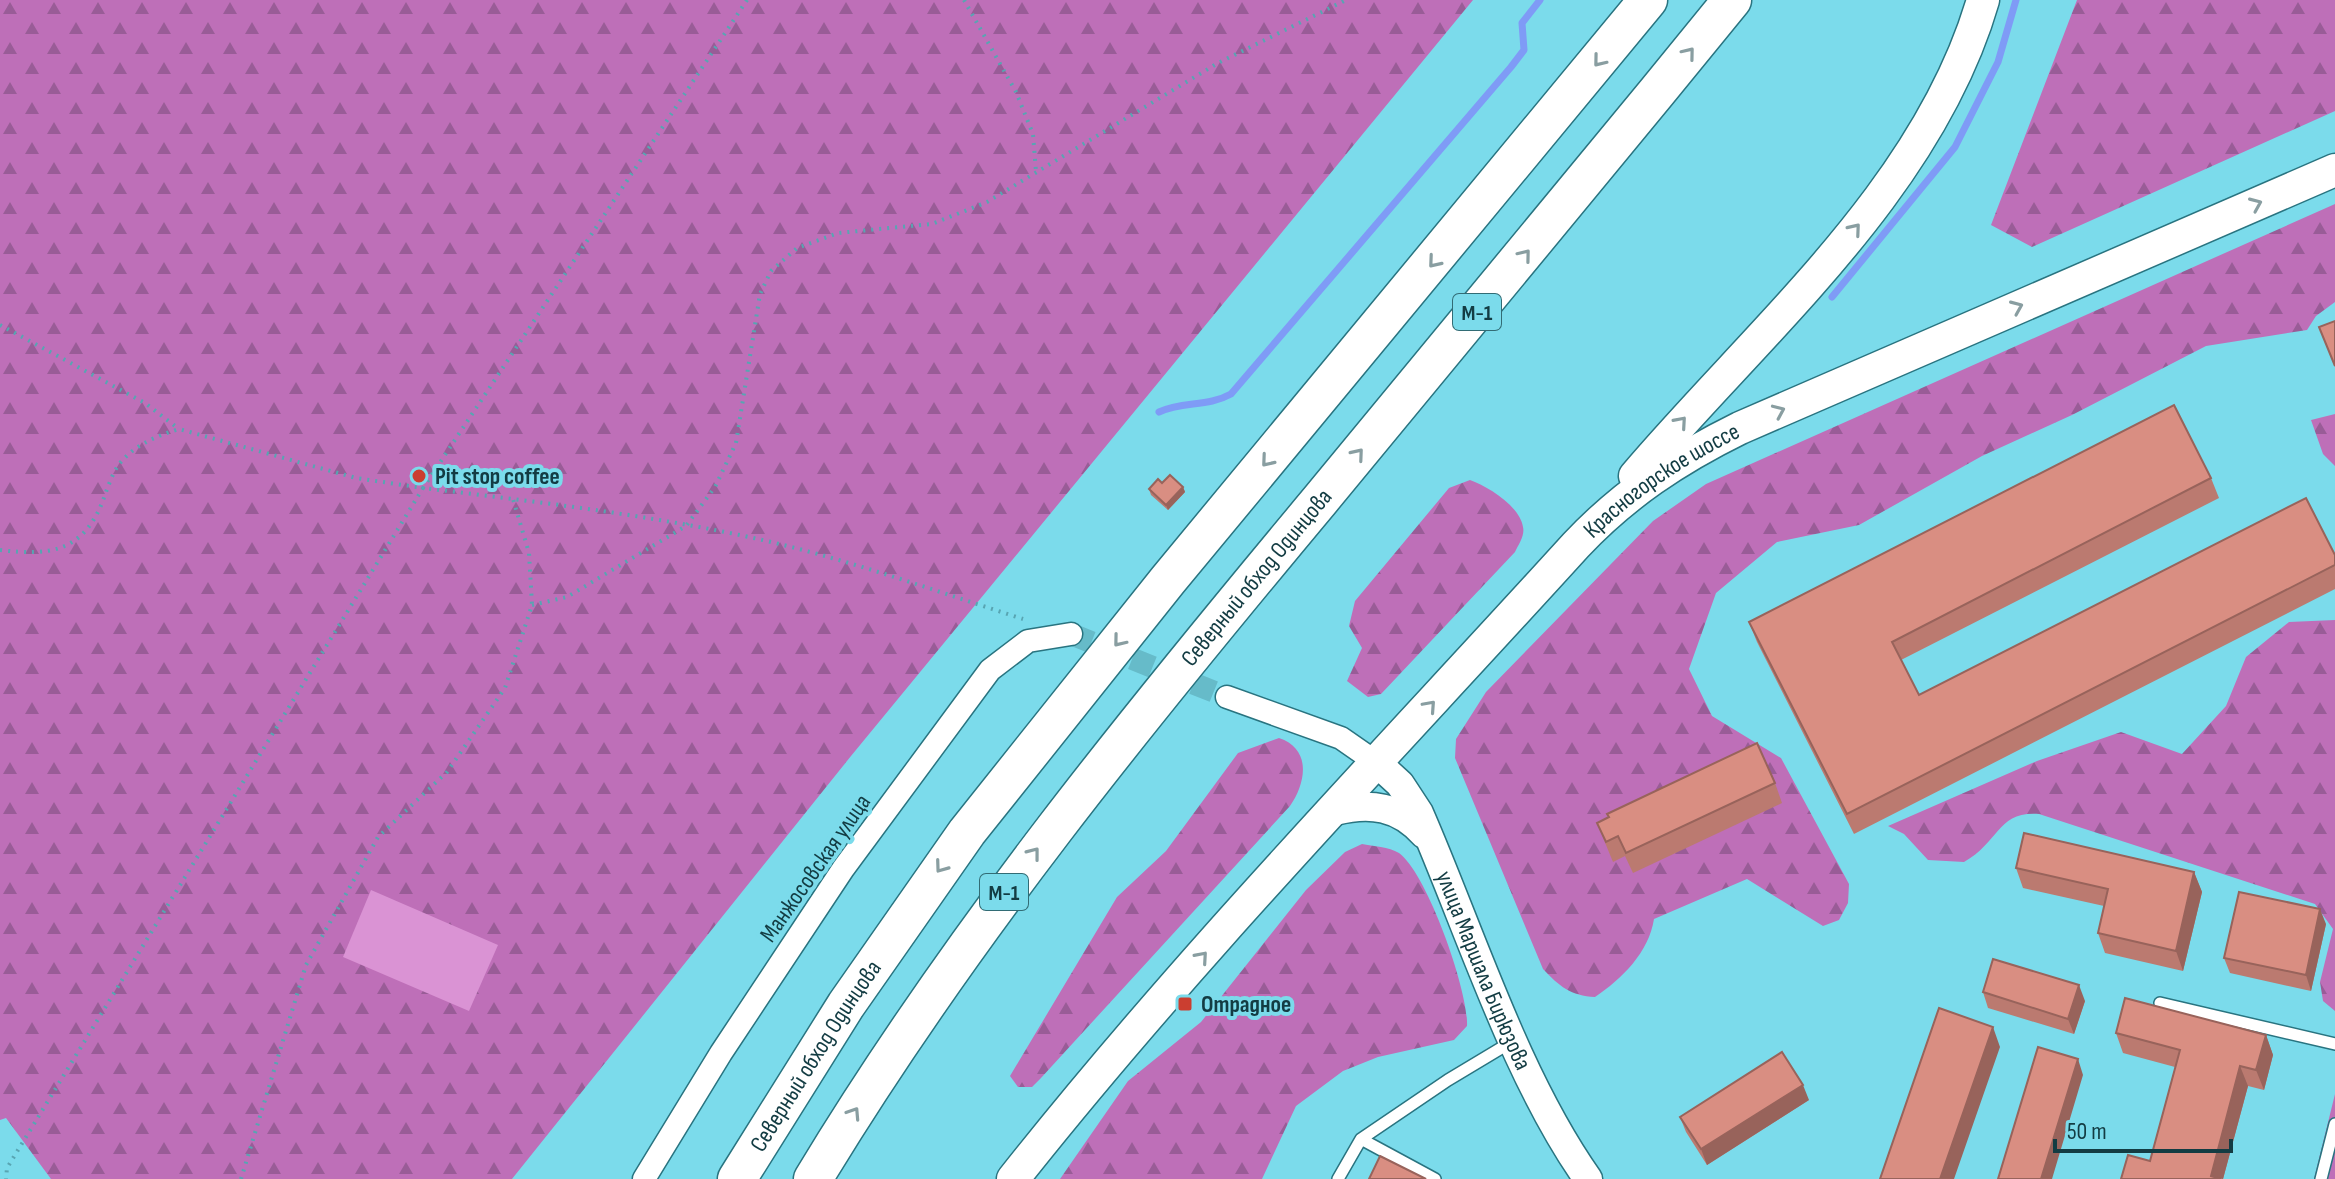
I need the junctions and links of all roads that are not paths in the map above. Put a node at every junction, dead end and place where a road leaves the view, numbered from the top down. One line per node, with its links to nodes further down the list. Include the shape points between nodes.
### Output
1 (1648, 0): 18 (highway, Северный обход Одинцова / М-1, one-way to 18, via 1168,580 967,832 846,1005)
2 (1732, 0): 19 (highway, Северный обход Одинцова / М-1, one-way to 2, via 942,979 1028,860)
3 (1983, 0): 5 (main road, one-way to 3, via 1889,185 1940,106)
4 (2335, 170): 5 (main road, Красногорское шоссе, one-way to 4, via 1633,491 1710,443)
5 (1576, 545): 8 (main road, Красногорское шоссе, one-way to 5)
6 (1071, 634): 17 (street, Манжосовская улица, via 1028,641 990,670 843,869)
7 (1227, 697): 8 (street, via 1341,738)
8 (1377, 763): 9 (main road, Красногорское шоссе); 10 (street, улица Маршала Бирюзова, via 1400,784)
9 (1335, 811): 10 (street, via 1360,805 1396,812 1411,820); 12 (main road, Красногорское шоссе, one-way to 9)
10 (1436, 852): 13 (street, улица Маршала Бирюзова)
11 (2160, 1003): 14 (lane)
12 (1150, 1016): 20 (main road); 21 (main road)
13 (1513, 1041): 16 (lane); 24 (street, улица Маршала Бирюзова)
14 (2335, 1044)
15 (2335, 1124): 25 (lane)
16 (1361, 1139): 22 (lane); 23 (lane)
17 (644, 1179)
18 (737, 1179)
19 (813, 1179)
20 (1013, 1179)
21 (1030, 1179)
22 (1338, 1179)
23 (1435, 1179)
24 (1588, 1179)
25 (2321, 1179)

